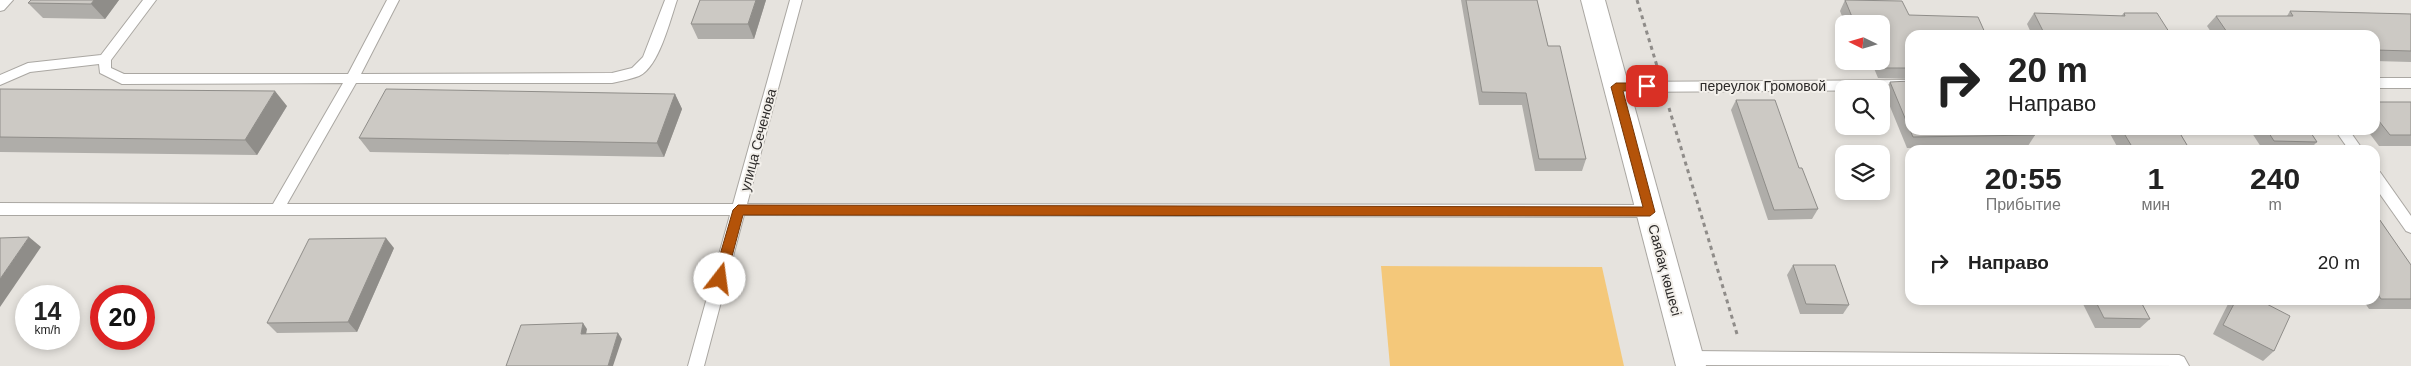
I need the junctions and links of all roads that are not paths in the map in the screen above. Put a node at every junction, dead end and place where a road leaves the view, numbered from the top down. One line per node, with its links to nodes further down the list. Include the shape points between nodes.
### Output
1 (6, 0): 7 (lane)
2 (150, 0): 8 (lane)
3 (393, 0): 9 (lane)
4 (670, 0): 9 (lane, via 649,60 636,72 612,78)
5 (796, 0): 18 (lane, улица Сеченова)
6 (1593, 0): 14 (street, Саябақ көшесі)
7 (0, 7)
8 (105, 59): 9 (lane, via 105,70 122,79); 10 (lane, via 28,68)
9 (352, 79): 17 (lane)
10 (0, 80)
11 (2380, 83): 12 (lane)
12 (2411, 83)
13 (1905, 85): 14 (lane, переулок Громовой)
14 (1616, 87): 19 (street, Саябақ көшесі)
15 (2380, 183): 20 (lane)
16 (0, 209): 17 (lane)
17 (277, 209): 18 (lane)
18 (738, 210): 19 (lane); 22 (lane, улица Сеченова)
19 (1650, 212): 21 (street, Саябақ көшесі)
20 (2411, 227)
21 (1690, 362): 23 (lane, via 1744,358 2179,362)
22 (696, 366)
23 (2181, 366)

